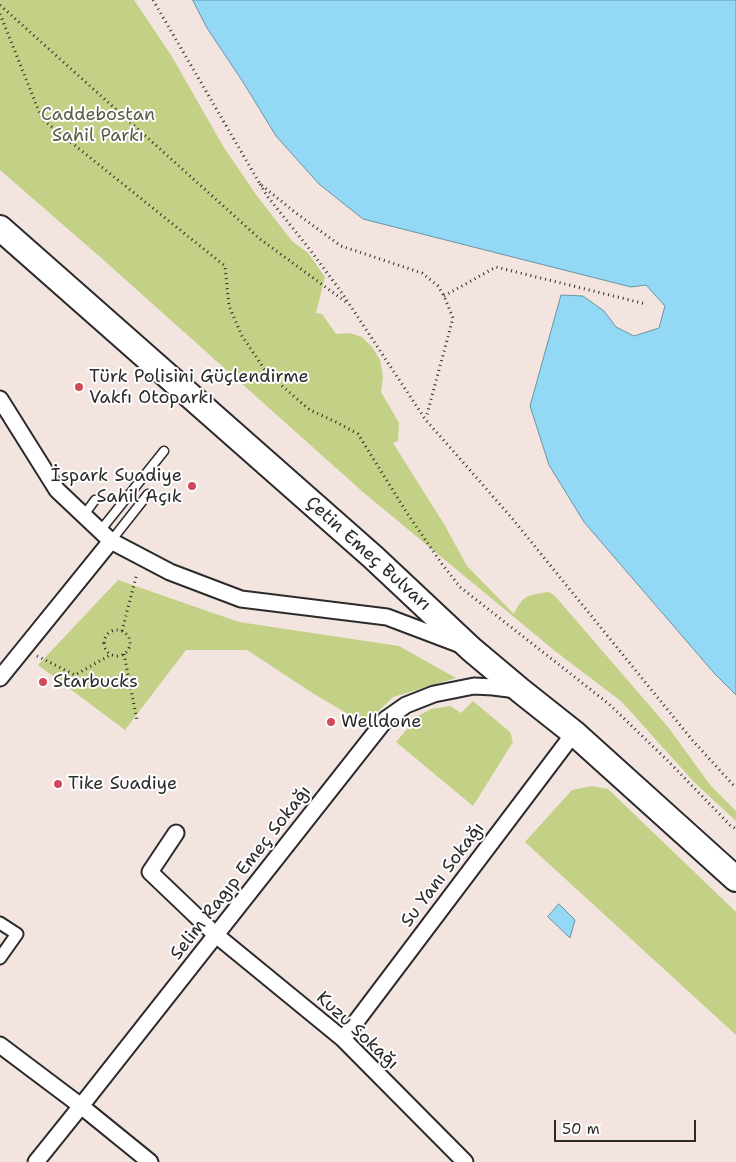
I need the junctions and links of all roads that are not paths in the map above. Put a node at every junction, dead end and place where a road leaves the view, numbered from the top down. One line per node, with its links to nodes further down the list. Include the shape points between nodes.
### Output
1 (0, 228): 9 (main road, Çetin Emeç Bulvarı, via 373,557)
2 (0, 399): 6 (street, via 57,490)
3 (164, 451): 7 (lane)
4 (148, 494): 8 (lane)
5 (94, 500): 6 (lane)
6 (84, 515): 7 (street)
7 (100, 530): 8 (street)
8 (111, 541): 9 (street, via 170,572 241,599 387,617); 10 (street)
9 (471, 649): 11 (main road, Çetin Emeç Bulvarı)
10 (0, 678)
11 (521, 691): 12 (main road, Çetin Emeç Bulvarı); 16 (street, Selim Ragıp Emeç Sokağı, via 474,686 434,694 406,705 386,719)
12 (574, 733): 14 (main road, Çetin Emeç Bulvarı); 18 (street, Su Yanı Sokağı)
13 (176, 833): 16 (street, Kuzu Sokağı, via 150,872)
14 (736, 879)
15 (0, 923): 17 (street, via 17,934)
16 (216, 935): 18 (street, Kuzu Sokağı); 20 (street, Selim Ragıp Emeç Sokağı)
17 (0, 958)
18 (342, 1039): 23 (street, Kuzu Sokağı)
19 (0, 1045): 20 (street)
20 (82, 1106): 21 (street, Selim Ragıp Emeç Sokağı); 22 (street)
21 (36, 1162)
22 (150, 1162)
23 (465, 1162)

